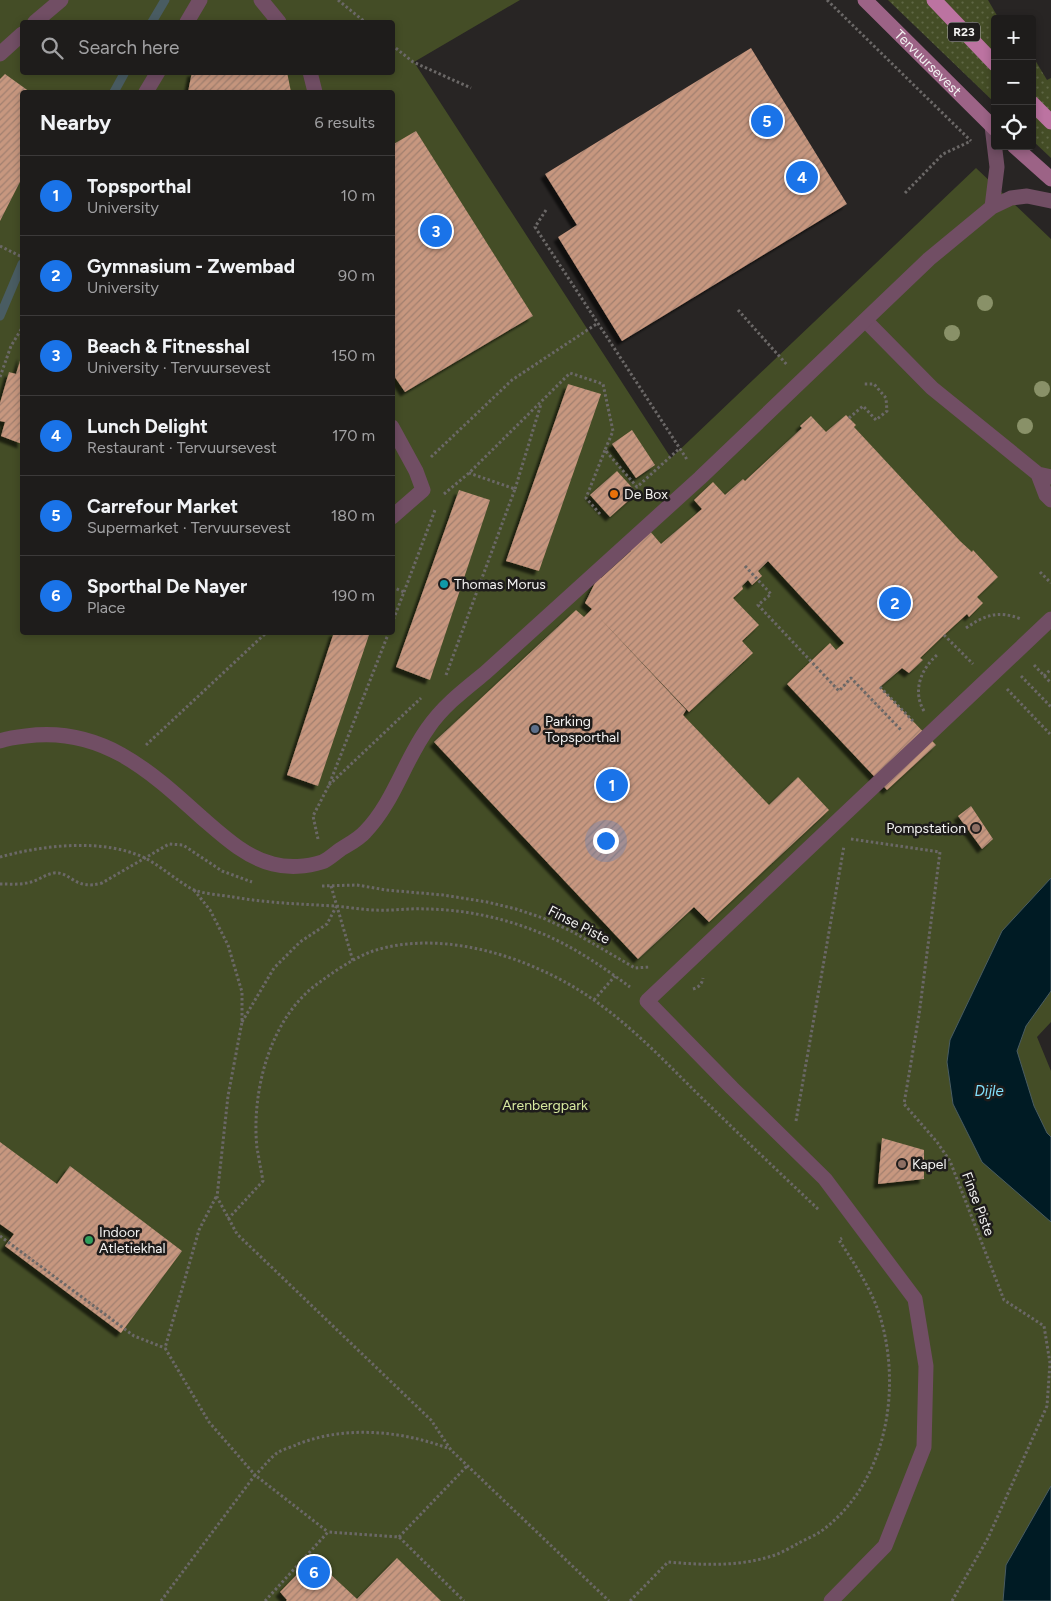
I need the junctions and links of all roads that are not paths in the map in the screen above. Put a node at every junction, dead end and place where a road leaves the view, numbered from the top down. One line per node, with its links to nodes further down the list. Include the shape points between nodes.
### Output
1 (61, 0): 6 (street)
2 (200, 0): 7 (street)
3 (261, 0): 8 (street)
4 (865, 0): 18 (main road, Tervuursevest)
5 (934, 0): 11 (main road, R23)
6 (37, 20)
7 (188, 20)
8 (277, 20)
9 (20, 36): 10 (street)
10 (0, 54)
11 (991, 60)
12 (156, 75): 14 (street)
13 (311, 75): 15 (street)
14 (147, 90)
15 (314, 90)
16 (1034, 105): 17 (main road)
17 (1051, 122)
18 (991, 125)
19 (995, 150): 23 (street, Tervuursevest, via 997,167)
20 (1018, 150): 21 (main road)
21 (1051, 179)
22 (1051, 201): 23 (street, via 1027,196 1011,198)
23 (992, 207): 24 (street, via 929,259)
24 (866, 321): 26 (street, via 932,388); 30 (street, via 700,478 447,704 428,728 379,815 364,833 323,862 300,867 274,864 252,856 130,759 102,744 69,735 42,734)
25 (395, 432): 28 (street, via 416,471 422,490)
26 (1044, 475): 27 (street, via 1046,495)
27 (1051, 500)
28 (395, 514)
29 (1051, 619): 31 (street, via 647,1001 825,1179 915,1299 926,1366 924,1447 885,1546)
30 (0, 741)
31 (831, 1601)

